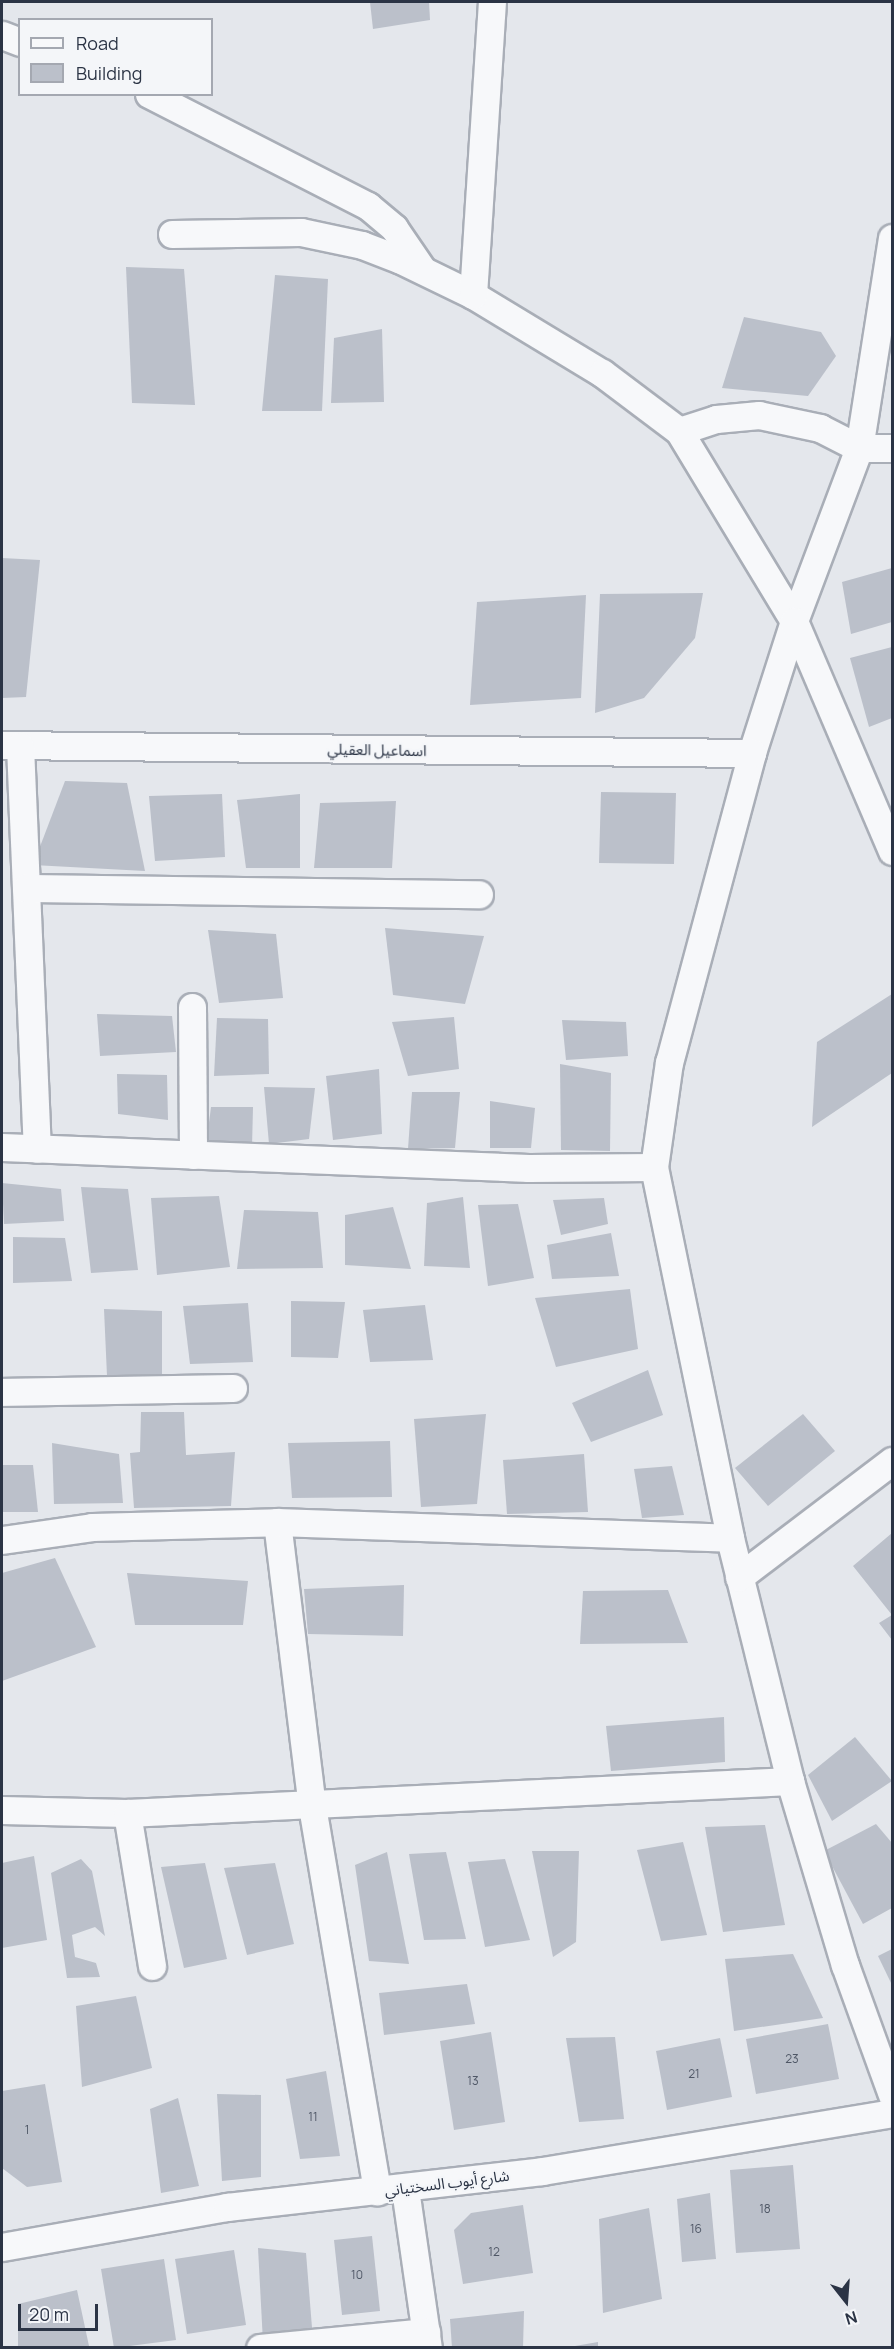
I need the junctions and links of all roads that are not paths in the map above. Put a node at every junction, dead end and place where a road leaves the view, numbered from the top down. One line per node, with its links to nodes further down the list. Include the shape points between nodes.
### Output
1 (492, 2): 8 (street)
2 (2, 35): 3 (street)
3 (18, 41)
4 (153, 96): 7 (street, via 368,206 394,228)
5 (172, 234): 7 (street, via 301,232 362,245)
6 (892, 238): 10 (street)
7 (423, 270): 8 (street)
8 (473, 295): 9 (street, via 602,373)
9 (679, 431): 10 (street, via 716,419 759,415 820,428); 12 (street)
10 (859, 448): 11 (street); 12 (street)
11 (892, 448)
12 (794, 621): 14 (street); 15 (street)
13 (11, 746): 14 (street, اسماعيل العقيلي); 16 (street)
14 (752, 753): 22 (street, via 669,1062)
15 (892, 851)
16 (26, 888): 17 (street); 20 (street)
17 (479, 894)
18 (192, 1007): 21 (street)
19 (2, 1147): 20 (street)
20 (37, 1149): 21 (street)
21 (193, 1155): 22 (street, via 529,1168)
22 (654, 1167): 27 (street)
23 (233, 1388): 24 (street)
24 (2, 1392)
25 (892, 1461): 29 (street)
26 (277, 1522): 27 (street); 28 (street, via 92,1527); 31 (street)
27 (730, 1538): 29 (street)
28 (2, 1540)
29 (739, 1578): 30 (street)
30 (790, 1781): 31 (street); 35 (street, via 845,1965)
31 (312, 1806): 33 (street); 38 (street)
32 (2, 1810): 33 (street)
33 (126, 1813): 34 (street)
34 (152, 1966)
35 (892, 2095)
36 (892, 2113): 37 (street, شارع أيوب السختياني, via 542,2171)
37 (405, 2189): 38 (street, شارع أيوب السختياني); 40 (street)
38 (377, 2192): 39 (street, شارع أيوب السختياني, via 227,2207)
39 (2, 2247)
40 (427, 2340): 41 (street)
41 (260, 2348)

